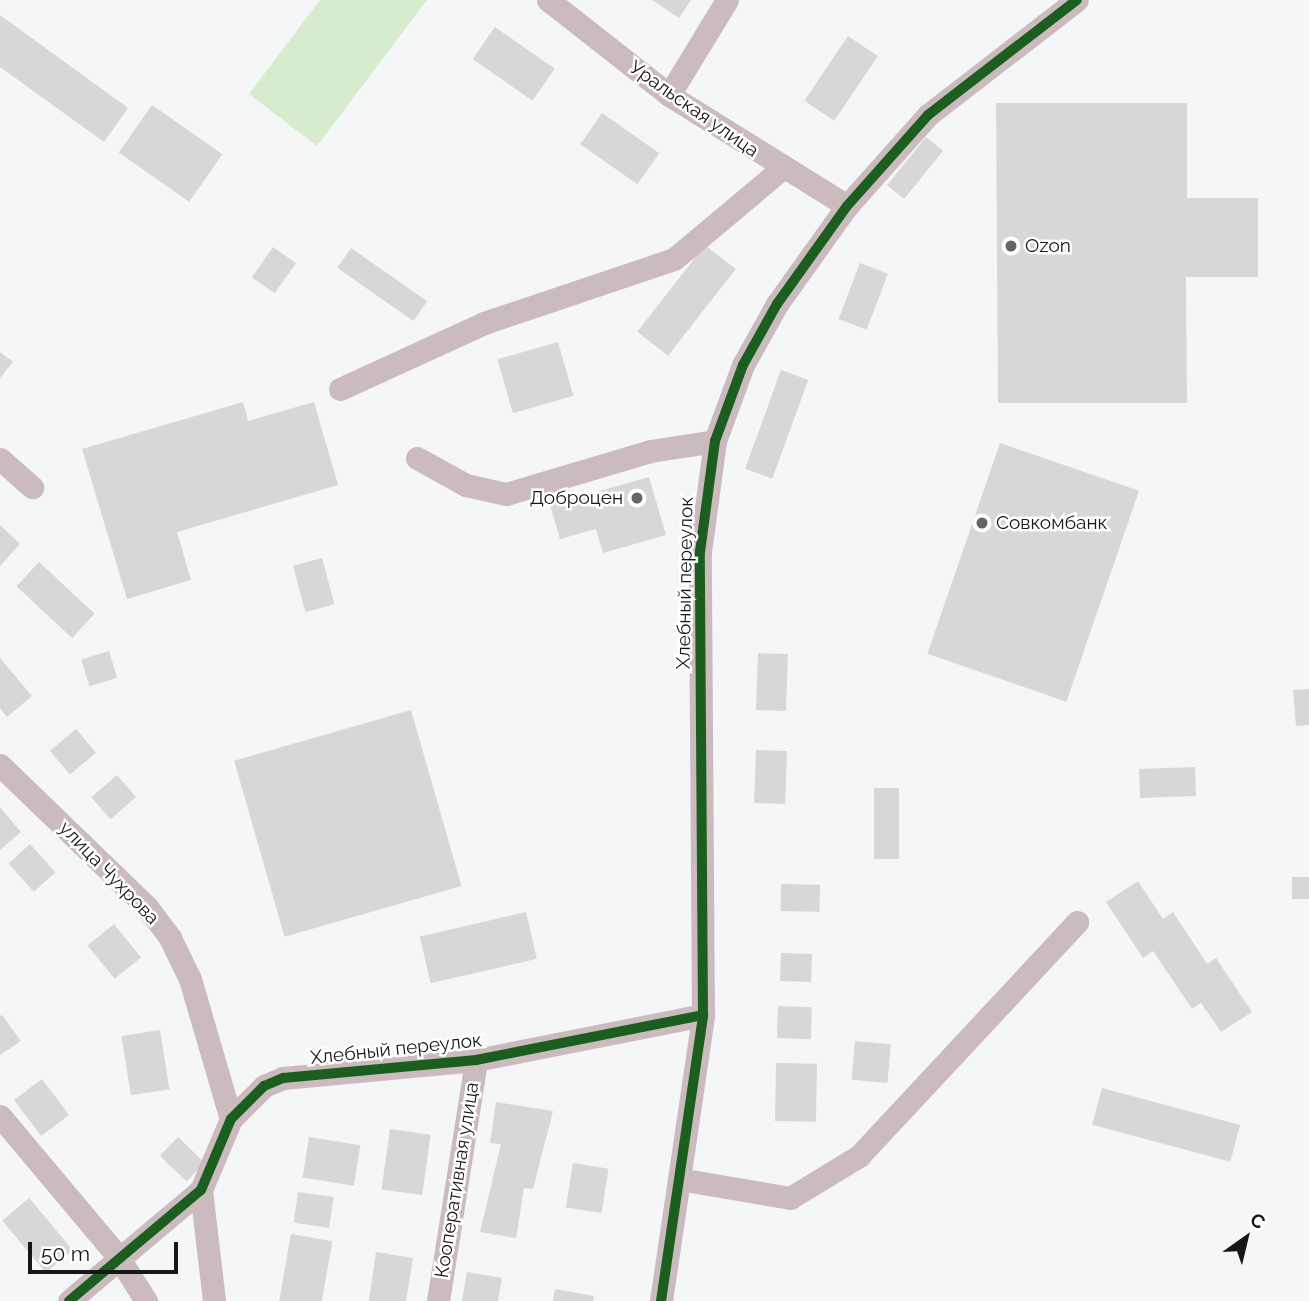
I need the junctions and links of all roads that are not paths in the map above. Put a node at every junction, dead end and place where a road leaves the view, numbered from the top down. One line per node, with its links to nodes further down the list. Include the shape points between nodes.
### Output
1 (548, 0): 4 (street, Уральская улица)
2 (727, 0): 4 (street)
3 (1077, 0): 6 (street, Хлебный переулок, via 928,115)
4 (669, 95): 5 (street, Уральская улица)
5 (780, 170): 6 (street, Уральская улица); 7 (street, via 674,259 484,323)
6 (847, 206): 8 (street, Хлебный переулок, via 776,304 743,365)
7 (340, 389)
8 (715, 441): 9 (street, via 650,451 506,494 466,485); 14 (street, Хлебный переулок, via 700,552)
9 (417, 458)
10 (0, 459): 11 (street)
11 (32, 487)
12 (0, 765): 17 (street, улица Чухрова, via 147,907 170,938 190,979)
13 (1077, 922): 18 (street, via 859,1156 790,1198)
14 (703, 1015): 15 (street, Хлебный переулок); 18 (street, Хлебный переулок)
15 (476, 1060): 17 (street, Хлебный переулок, via 283,1078 248,1098); 24 (street, Кооперативная улица)
16 (0, 1116): 20 (street)
17 (231, 1119): 19 (street)
18 (679, 1179): 25 (street, Хлебный переулок)
19 (201, 1190): 20 (street); 23 (street)
20 (119, 1258): 21 (street); 22 (street)
21 (69, 1301)
22 (146, 1301)
23 (214, 1301)
24 (438, 1301)
25 (661, 1301)

